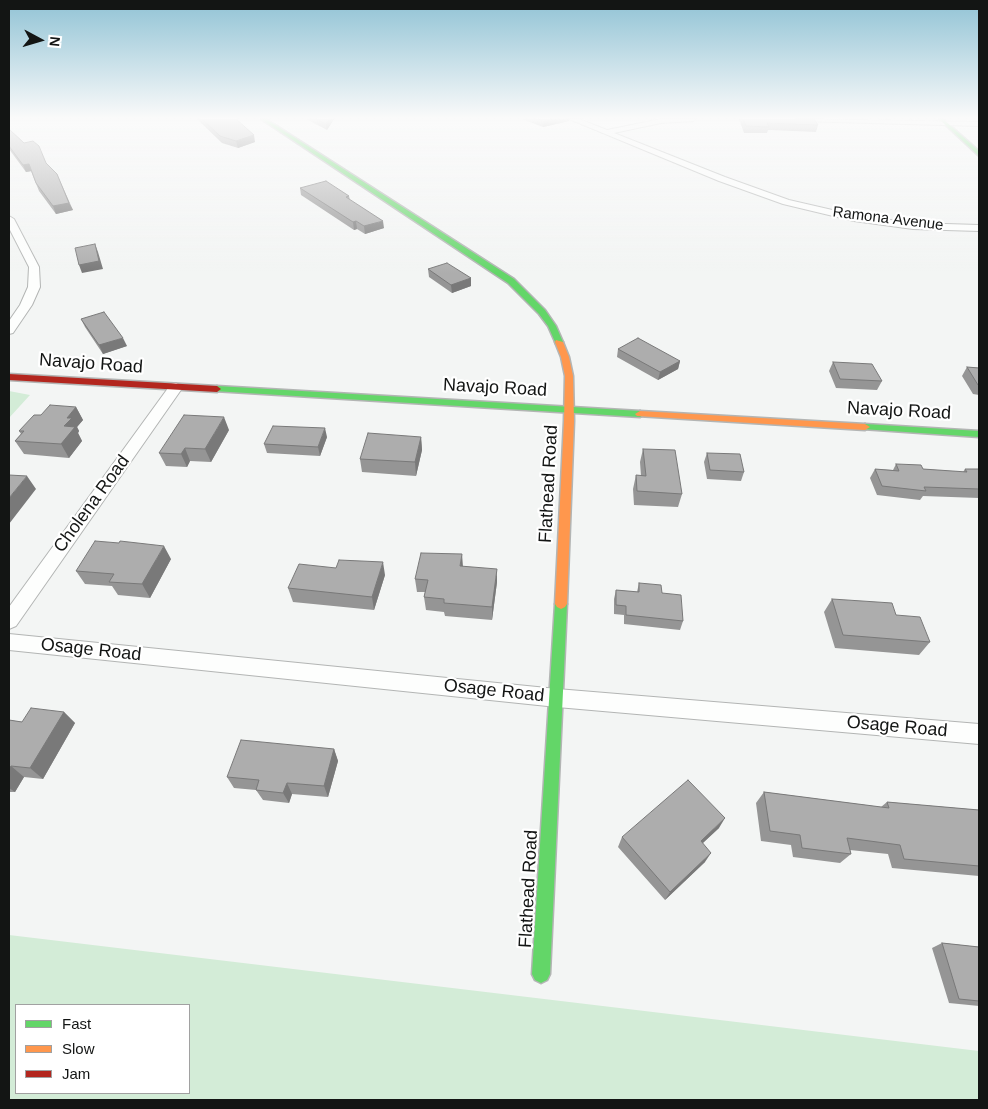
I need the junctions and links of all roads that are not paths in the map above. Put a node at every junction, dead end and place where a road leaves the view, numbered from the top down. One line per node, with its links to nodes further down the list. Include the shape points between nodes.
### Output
1 (343, 171): 8 (street, Flathead Road, via 489,266 530,298 552,326 565,357)
2 (702, 171): 4 (street, Ramona Avenue, via 786,202 864,219 913,226)
3 (9, 218): 5 (street, via 34,268 34,287)
4 (979, 228)
5 (9, 330)
6 (9, 377): 7 (street, Navajo Road)
7 (176, 388): 8 (street, Navajo Road); 10 (street, Cholena Road)
8 (570, 409): 9 (street, Navajo Road); 12 (street, Flathead Road)
9 (979, 434)
10 (9, 621)
11 (9, 642): 12 (street, Osage Road)
12 (557, 698): 13 (street, Osage Road); 14 (street, Flathead Road)
13 (979, 734)
14 (541, 974)

